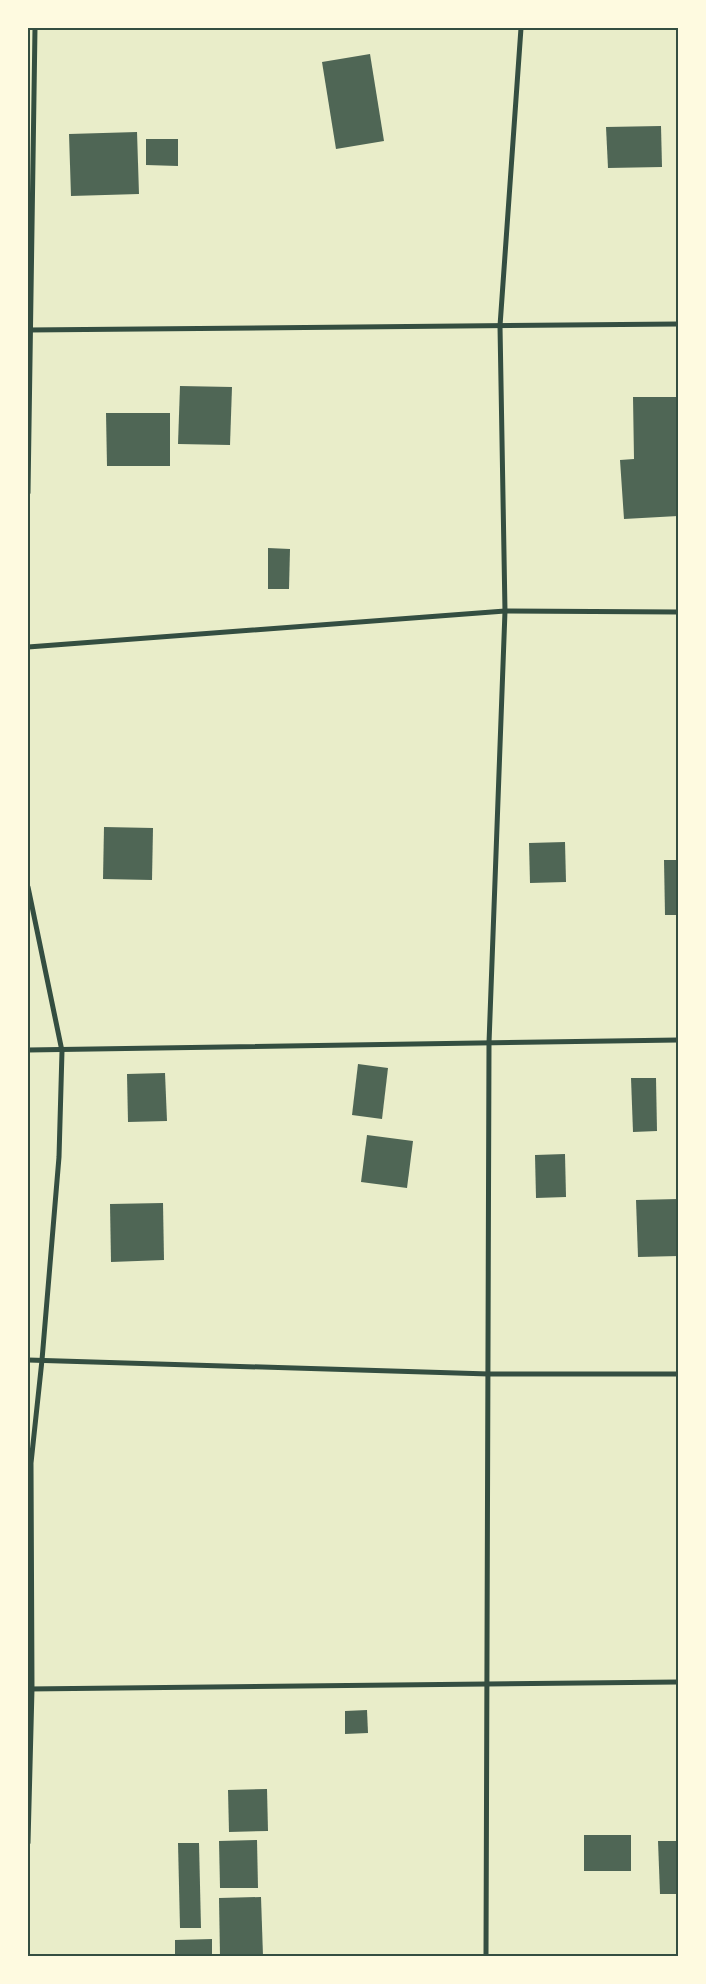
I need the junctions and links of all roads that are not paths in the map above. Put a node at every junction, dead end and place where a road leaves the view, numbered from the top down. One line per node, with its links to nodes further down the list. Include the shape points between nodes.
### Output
1 (35, 28): 5 (street)
2 (521, 28): 4 (street)
3 (678, 324): 4 (street)
4 (500, 326): 5 (street); 7 (street)
5 (29, 330): 6 (street)
6 (28, 493)
7 (505, 611): 8 (street); 9 (street); 12 (street)
8 (678, 612)
9 (28, 646)
10 (28, 887): 14 (street)
11 (678, 1040): 12 (street)
12 (488, 1043): 14 (street); 17 (street)
13 (28, 1050): 14 (street)
14 (62, 1051): 16 (street, via 59,1157)
15 (28, 1360): 16 (street)
16 (42, 1360): 17 (street); 21 (street, via 31,1463)
17 (489, 1374): 18 (street); 20 (street)
18 (678, 1374)
19 (678, 1682): 20 (street)
20 (486, 1683): 21 (street); 23 (street)
21 (30, 1689): 22 (street)
22 (28, 1843)
23 (486, 1956)

